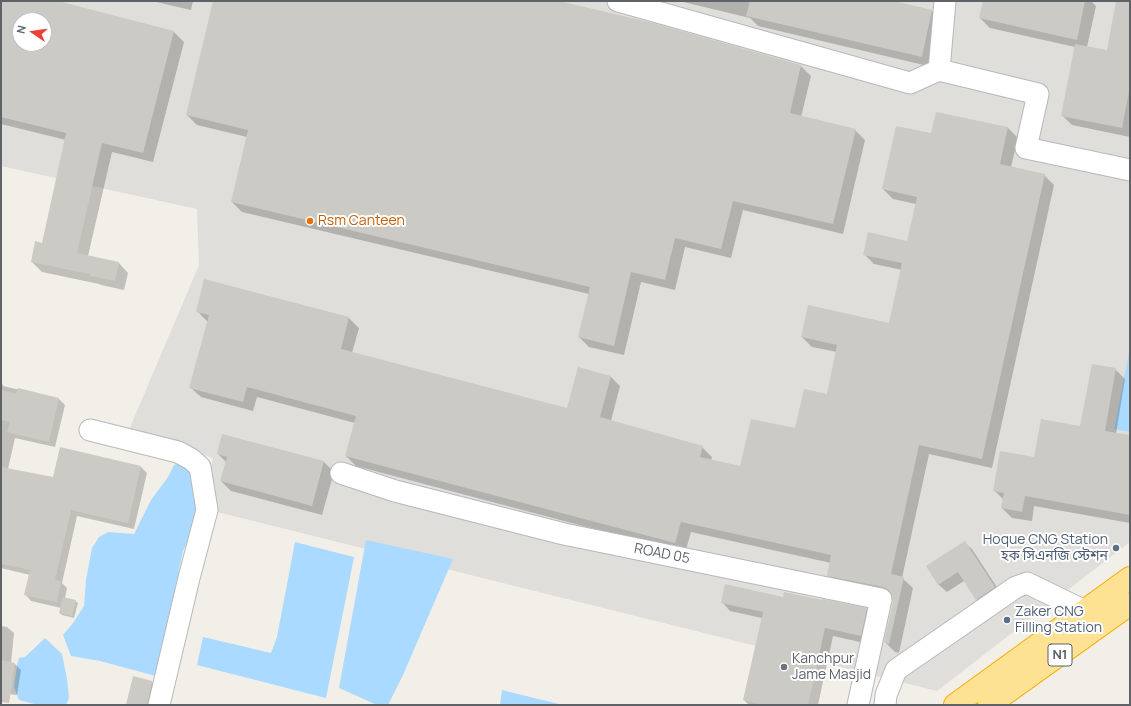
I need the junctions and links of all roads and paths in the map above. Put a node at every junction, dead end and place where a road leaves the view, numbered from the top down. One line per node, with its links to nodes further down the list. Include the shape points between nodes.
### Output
1 (618, 1): 3 (street, via 910,83)
2 (945, 1): 3 (street)
3 (939, 70): 4 (street, via 1038,94 1026,148)
4 (1130, 170)
5 (90, 430): 10 (street, via 178,452 200,467 207,510)
6 (341, 473): 11 (street, ROAD 05, via 395,491 564,534 881,599)
7 (1130, 578): 9 (highway, N1)
8 (1130, 604): 14 (highway, N1)
9 (1085, 611): 12 (street, via 1027,583 1016,587 896,670 886,695); 13 (highway, N1)
10 (159, 705)
11 (858, 705)
12 (885, 705)
13 (955, 705)
14 (989, 705)

